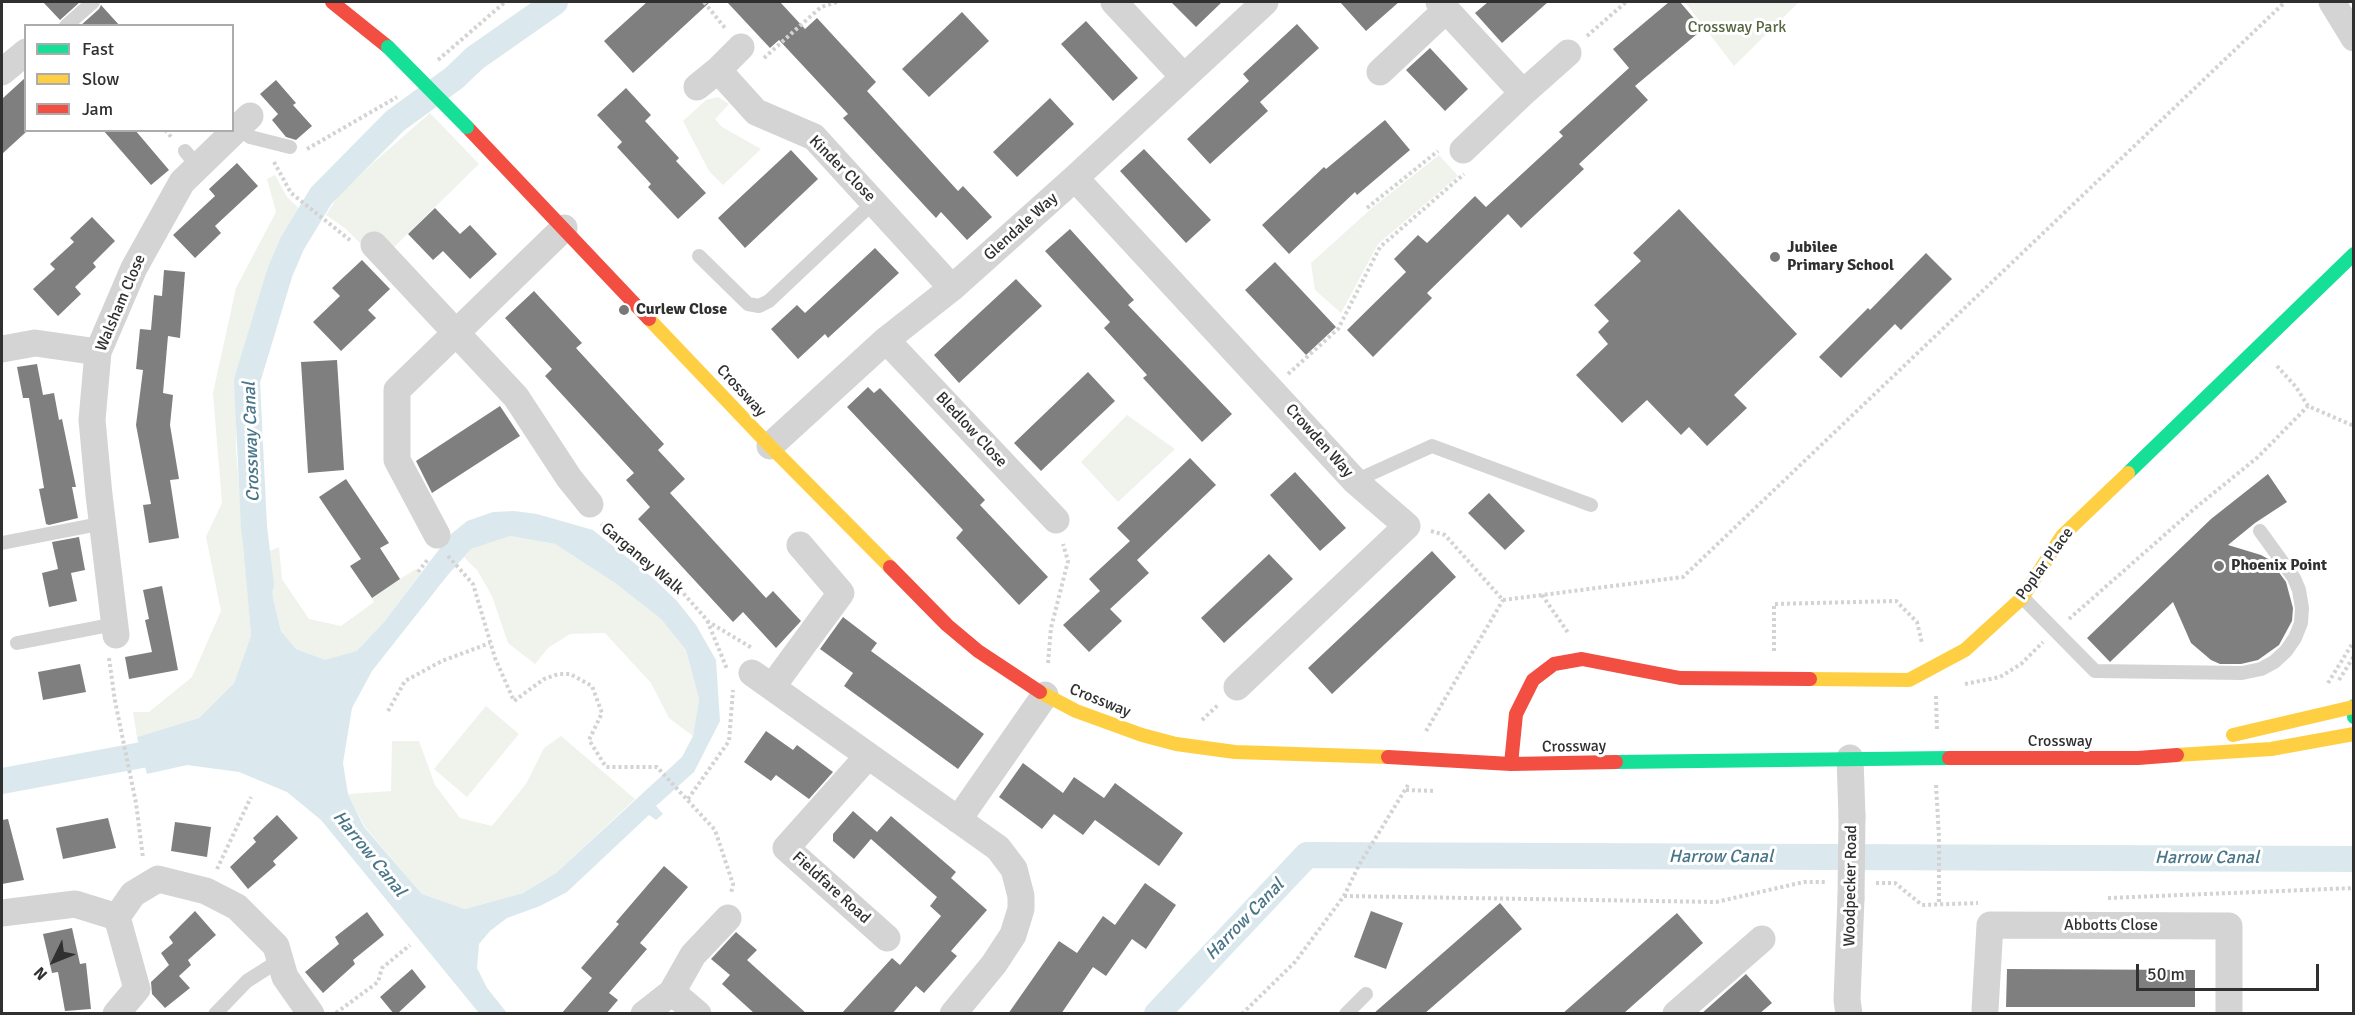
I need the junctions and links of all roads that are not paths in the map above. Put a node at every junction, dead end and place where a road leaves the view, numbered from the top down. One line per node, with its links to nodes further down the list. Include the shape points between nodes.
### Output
1 (93, 2): 7 (lane)
2 (332, 2): 23 (street, Crossway, bridge, via 388,47)
3 (1114, 2): 14 (street)
4 (1265, 2): 14 (street, Glendale Way)
5 (2332, 2): 8 (street)
6 (1442, 6): 13 (street); 15 (street)
7 (68, 24)
8 (2354, 38)
9 (741, 47): 22 (street, Kinder Close, via 716,81 756,112 814,137)
10 (1568, 52): 15 (street)
11 (24, 54): 12 (street)
12 (2, 72)
13 (1380, 72)
14 (1183, 76): 21 (street, Glendale Way)
15 (1523, 93): 20 (street)
16 (243, 122): 17 (street, Walsham Close); 19 (lane, via 250,137)
17 (234, 128)
18 (229, 132): 31 (street, Walsham Close, via 191,159 134,268)
19 (290, 147)
20 (1457, 156)
21 (1075, 178): 27 (street, Glendale Way); 33 (street, Crowden Way)
22 (874, 202): 26 (lane, via 759,306 748,304); 27 (street, Kinder Close)
23 (564, 228): 28 (street); 32 (street, Crossway)
24 (374, 244): 28 (street, Garganey Walk)
25 (2354, 254): 42 (street, Poplar Place, via 2062,536)
26 (699, 256)
27 (952, 288): 29 (street, Glendale Way)
28 (456, 333): 35 (street, Garganey Walk, via 516,397); 41 (street, via 397,390 397,460)
29 (886, 340): 32 (street, Glendale Way); 36 (street, Bledlow Close)
30 (2, 349): 31 (street, via 35,343)
31 (98, 352): 37 (street, Walsham Close, via 92,420)
32 (770, 446): 45 (street, Crossway, via 947,625 986,657)
33 (1355, 481): 34 (lane, via 1432,446); 46 (street, Crowden Way, via 1407,526)
34 (1591, 505)
35 (593, 512)
36 (1056, 520)
37 (104, 523): 39 (lane); 43 (street, Walsham Close)
38 (2260, 531): 42 (lane, via 2294,578 2302,608 2295,638 2274,662 2261,669 2242,673 2095,671)
39 (2, 543)
40 (800, 545): 50 (street, via 841,593 748,673)
41 (437, 548)
42 (2022, 598): 53 (street, Poplar Place, via 1965,650 1909,680 1680,678 1582,659 1554,664 1533,680 1516,714)
43 (116, 630): 44 (lane)
44 (17, 643)
45 (1046, 683): 53 (street, Crossway, via 1109,724 1176,744 1235,752); 54 (street)
46 (1237, 687)
47 (2353, 706): 48 (street); 52 (street, Crossway)
48 (2354, 717)
49 (2354, 734): 52 (street, Crossway, via 2271,749)
50 (868, 756): 54 (street); 58 (street, Fieldfare Road, via 786,848)
51 (1850, 758): 52 (street, Crossway); 53 (street, Crossway); 72 (street, Woodpecker Road, bridge, via 1852,816 1862,890)
52 (2138, 758)
53 (1511, 764)
54 (958, 819): 69 (street, via 1007,858 1018,882 1021,909 1006,944)
55 (2, 913): 56 (street, via 75,904)
56 (117, 917): 60 (street, via 133,894 158,879 206,891 237,907 276,946); 64 (street, via 136,989)
57 (728, 918): 61 (street, via 693,955)
58 (887, 938)
59 (1762, 939): 71 (street)
60 (280, 960): 65 (lane, via 247,981); 66 (street, via 285,977)
61 (672, 992): 67 (street); 68 (street)
62 (1366, 994): 70 (lane)
63 (1985, 1010): 73 (street, Abbotts Close, via 1990,925 2229,926)
64 (116, 1014)
65 (215, 1014)
66 (310, 1014)
67 (644, 1014)
68 (698, 1014)
69 (953, 1014)
70 (1346, 1014)
71 (1676, 1014)
72 (1848, 1014)
73 (2229, 1014)

